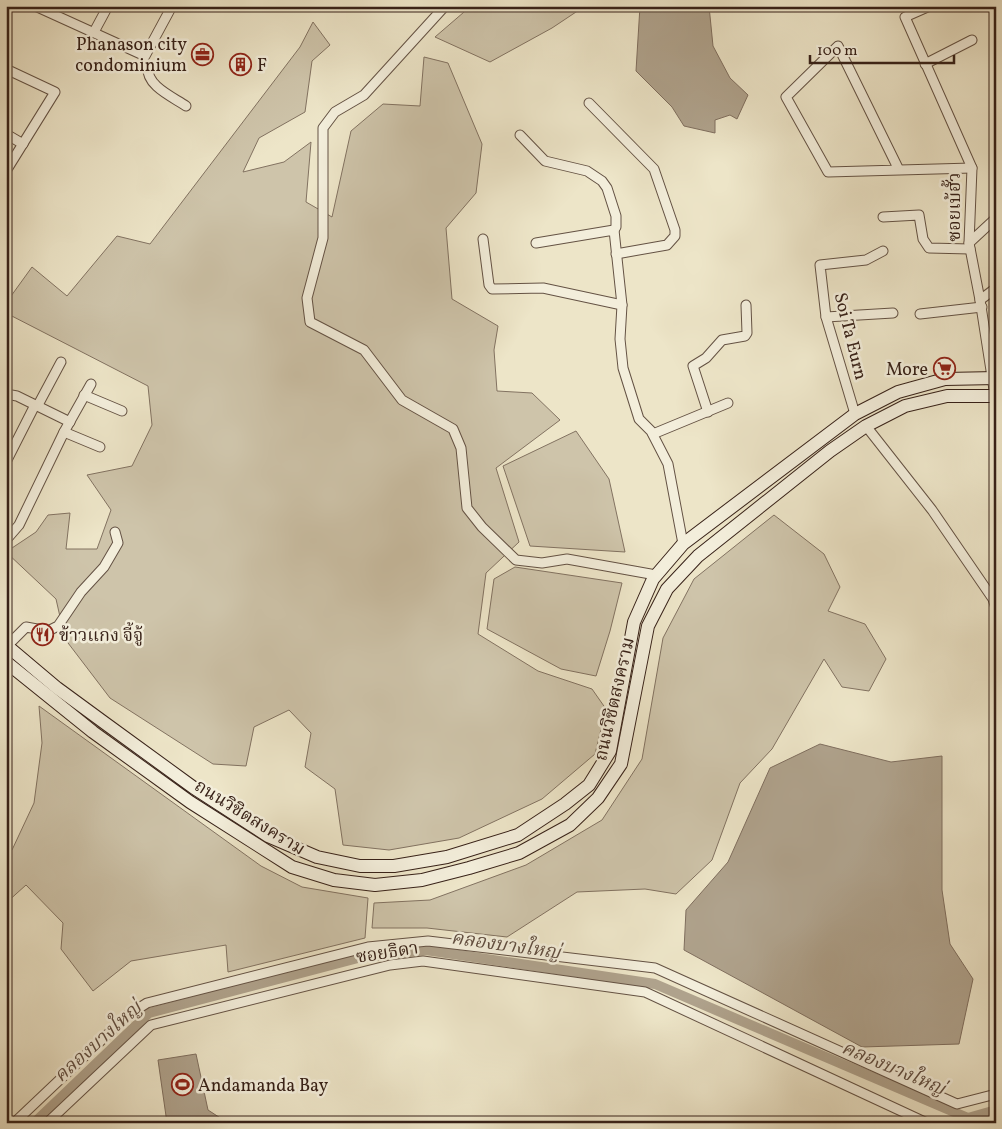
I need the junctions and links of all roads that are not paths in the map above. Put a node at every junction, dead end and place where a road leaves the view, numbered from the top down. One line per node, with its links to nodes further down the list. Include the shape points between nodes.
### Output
1 (35, 6): 6 (street)
2 (108, 6): 7 (street)
3 (172, 6): 7 (street, via 145,56)
4 (445, 6): 55 (street, via 364,95 335,112 323,128 323,238 306,298 310,322 364,350 402,400 453,429 461,448 467,508 482,528 516,560 542,563 567,559)
5 (930, 6): 9 (street, ซอยเบ้ฮั้ว, via 905,17)
6 (51, 9): 7 (street)
7 (94, 32)
8 (972, 40): 9 (street)
9 (926, 64): 18 (street, ซอยเบ้ฮั้ว)
10 (148, 68): 13 (street, via 148,76 154,84)
11 (6, 69): 16 (street, via 55,92)
12 (589, 103): 27 (street, via 654,168 675,230 675,236 667,245)
13 (186, 106)
14 (6, 134): 16 (street)
15 (520, 135): 22 (street, via 545,161 587,171 602,181 616,216)
16 (23, 144): 19 (street)
17 (898, 168): 17 (street, via 828,172 786,97 838,46); 18 (street)
18 (972, 168): 25 (street, ซอยเบ้ฮั้ว)
19 (6, 171)
20 (883, 217): 25 (street, via 919,215 923,239 930,248)
21 (996, 218): 25 (street)
22 (614, 230): 24 (street); 27 (street)
23 (483, 239): 30 (street, via 492,289 542,288)
24 (536, 243)
25 (969, 246): 29 (street, ซอยเบ้ฮั้ว)
26 (883, 251): 34 (street, Soi Ta Eurn, via 866,260 820,265)
27 (616, 254): 30 (street)
28 (996, 288): 29 (street)
29 (981, 304): 33 (street); 36 (street, ซอยเบ้ฮั้ว)
30 (622, 305): 49 (street, via 620,339 626,383 639,419)
31 (746, 305): 44 (street, via 745,336 722,340 694,366)
32 (892, 313): 34 (street)
33 (920, 314)
34 (826, 317): 45 (street, Soi Ta Eurn)
35 (61, 362): 42 (street)
36 (994, 378): 40 (street, ซอยเบ้ฮั้ว); 45 (main road, ถนนวิชิตสงคราม, via 945,379 898,392)
37 (91, 384): 39 (street)
38 (6, 394): 42 (street)
39 (84, 395): 43 (street); 46 (street)
40 (995, 396): 47 (main road, ถนนวิชิตสงคราม, via 947,396 906,406)
41 (728, 403): 44 (street)
42 (36, 405): 46 (street); 51 (street)
43 (122, 411)
44 (708, 412): 49 (street)
45 (855, 414): 54 (main road, ถนนวิชิตสงคราม)
46 (70, 422): 48 (street)
47 (866, 426): 56 (street, via 932,510); 58 (main road, ถนนวิชิตสงคราม, via 698,556 667,589 648,626 621,764 598,798 570,825 519,853 469,868 422,880 375,885 334,880 292,867 198,807 93,732)
48 (64, 432): 50 (street); 53 (street, via 19,525)
49 (653, 434): 54 (street, via 668,464)
50 (100, 447)
51 (6, 462)
52 (115, 532): 57 (street, via 118,543 110,558 58,626 48,631 26,627)
53 (6, 540)
54 (684, 544): 55 (main road, ถนนวิชิตสงคราม)
55 (656, 575): 57 (main road, ถนนวิชิตสงคราม, via 634,622 610,751 590,784 518,835 448,858 394,866 360,866 317,857 268,836 194,788 57,688)
56 (996, 608)
57 (7, 646)
58 (6, 662)
59 (996, 1094): 60 (street, via 957,1104 655,968 428,941 368,947 147,1002 128,1015)
60 (14, 1123)
61 (46, 1123): 62 (street, ซอยธิดา, via 151,1025 390,965 423,961 645,992)
62 (927, 1123)

